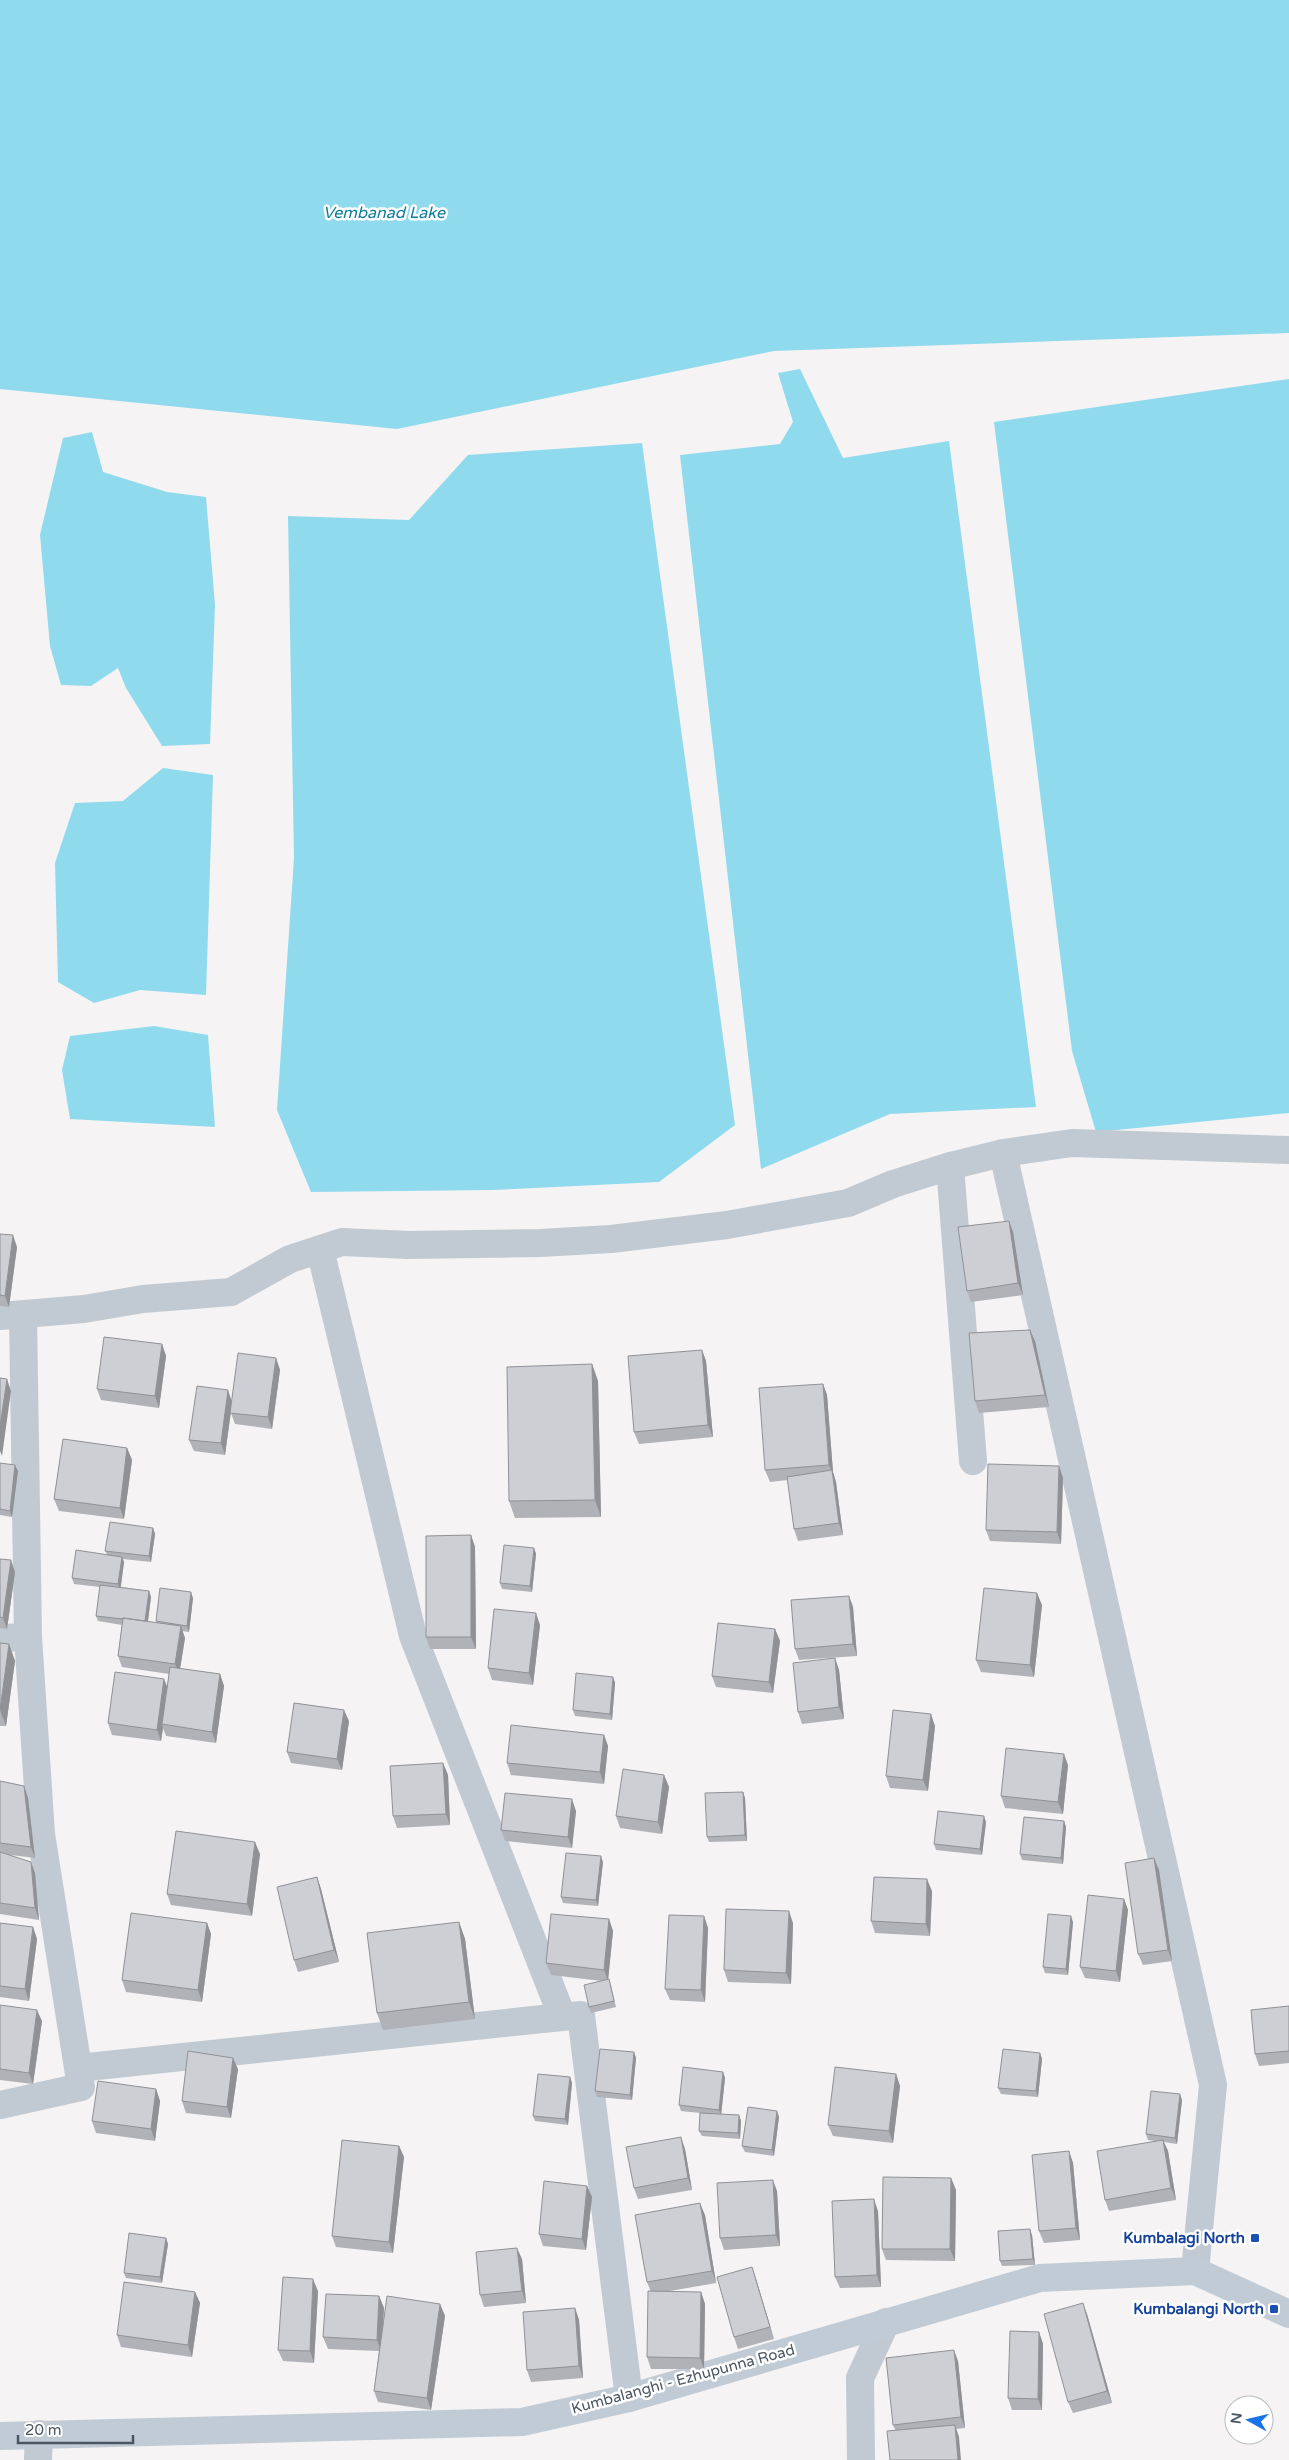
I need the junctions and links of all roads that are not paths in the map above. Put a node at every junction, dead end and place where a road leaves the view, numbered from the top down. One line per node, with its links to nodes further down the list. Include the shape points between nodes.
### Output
1 (1289, 1150): 2 (street, via 1072,1143)
2 (1003, 1153): 3 (street); 12 (street, via 1213,2085)
3 (950, 1166): 4 (street, via 848,1203 662,1234 505,1245 342,1242); 6 (street)
4 (320, 1249): 5 (street, via 290,1259 231,1292 142,1299); 9 (street, via 413,1636)
5 (11, 1316): 7 (street)
6 (973, 1461)
7 (28, 1637): 8 (street); 10 (street, via 42,1834)
8 (0, 1638)
9 (562, 2016): 10 (street); 15 (street, via 581,2015)
10 (78, 2068): 11 (street, via 81,2087)
11 (0, 2105)
12 (1195, 2271): 13 (main road, Kumbalanghi - Ezhupunna Road); 14 (main road, Kumbalanghi - Ezhupunna Road, via 1040,2278)
13 (1289, 2314)
14 (886, 2322): 15 (main road, Kumbalanghi - Ezhupunna Road); 18 (street, via 860,2378)
15 (629, 2398): 17 (main road, Kumbalanghi - Ezhupunna Road, via 522,2422)
16 (0, 2436): 17 (main road, Kumbalanghi - Ezhupunna Road)
17 (38, 2447)
18 (861, 2460)

